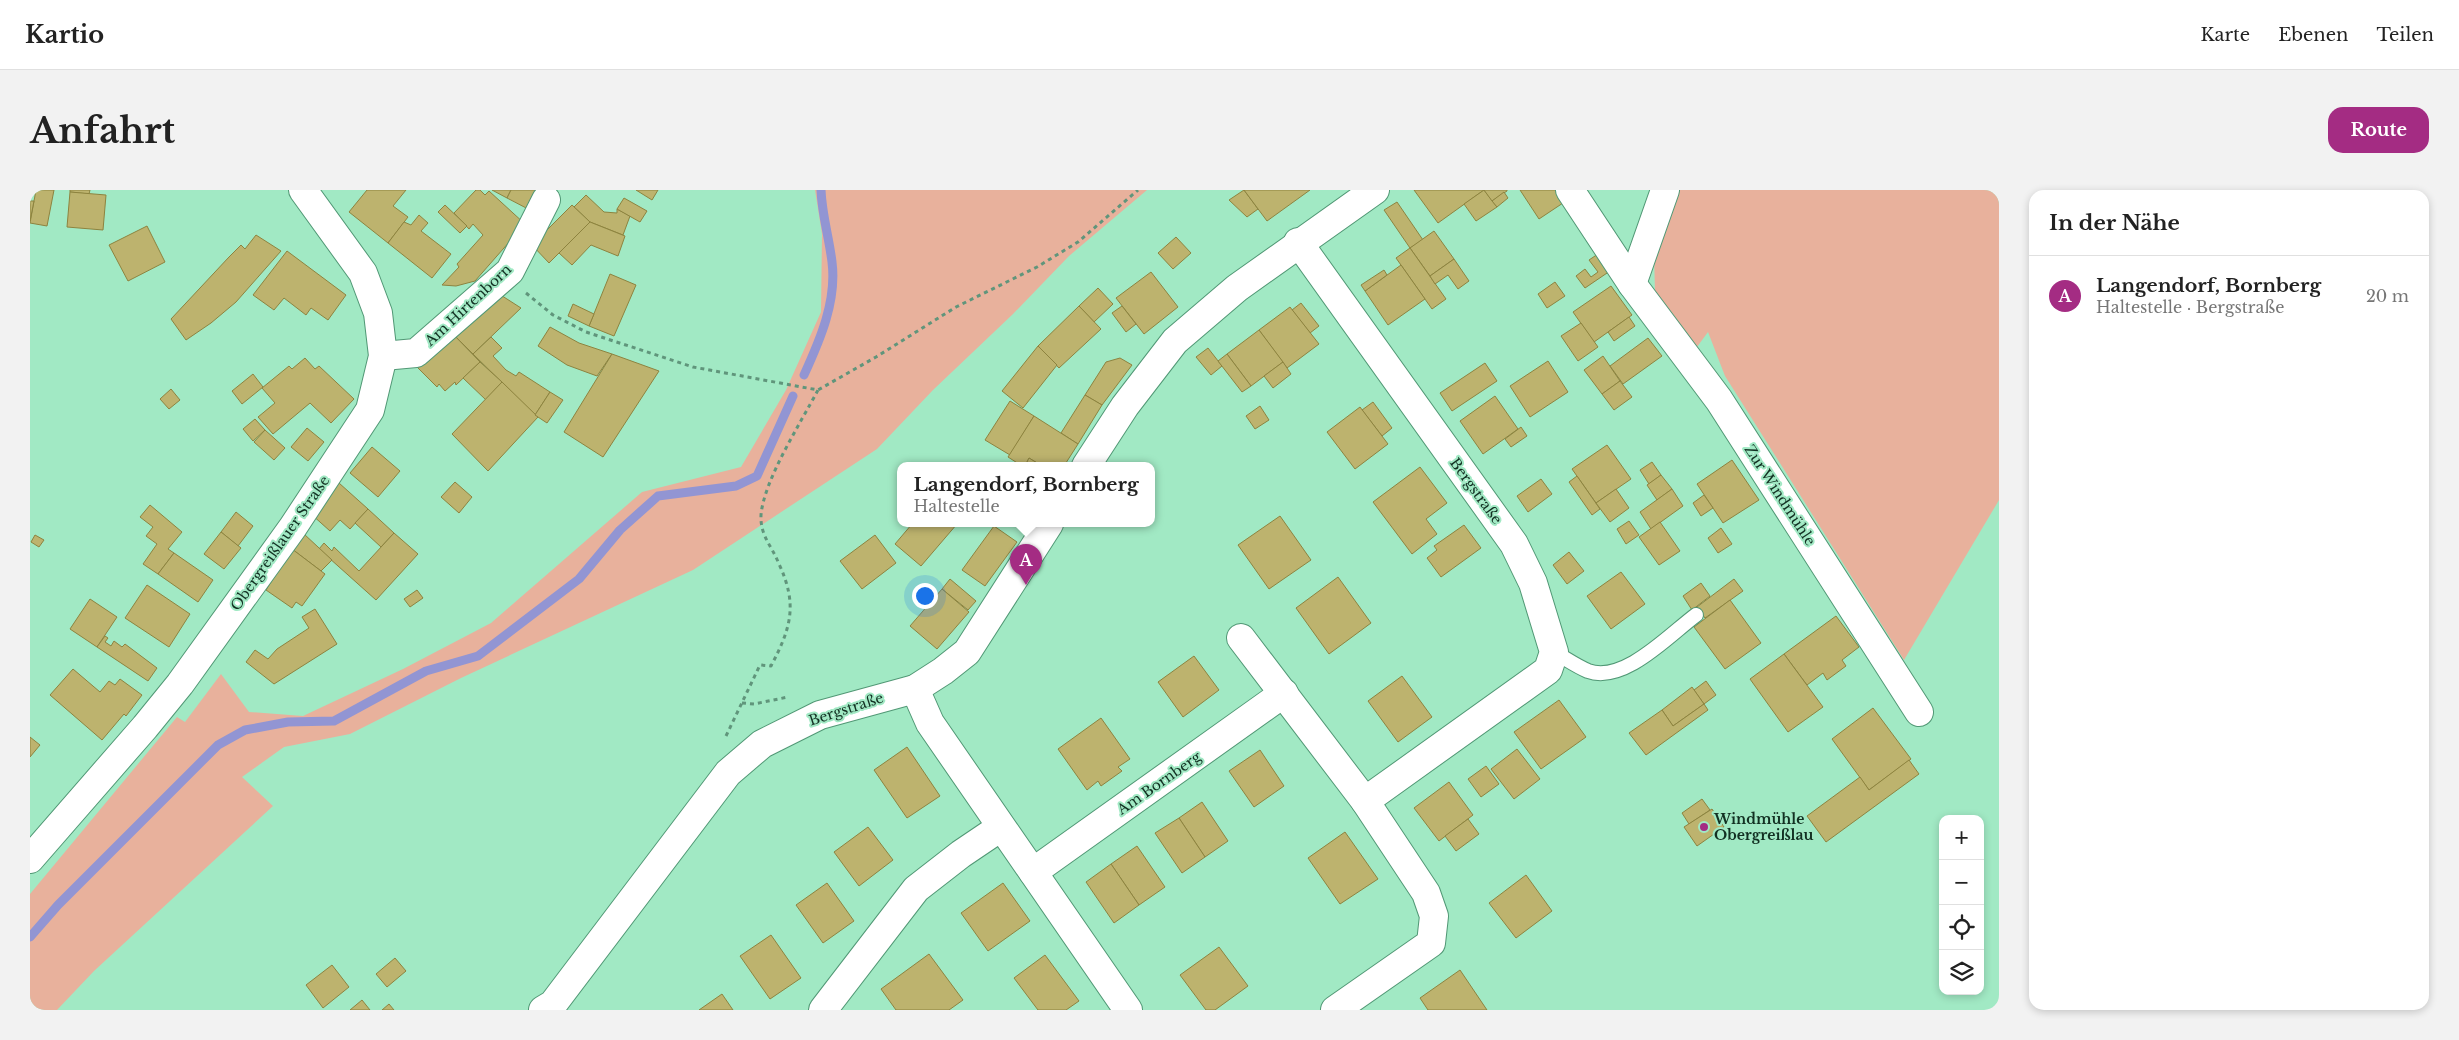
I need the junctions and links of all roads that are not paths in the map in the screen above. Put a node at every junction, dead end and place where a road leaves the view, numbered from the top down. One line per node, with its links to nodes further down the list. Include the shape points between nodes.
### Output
1 (303, 190): 8 (street, Obergreißlauer Straße, via 363,273 378,314)
2 (1375, 190): 6 (street)
3 (1570, 190): 7 (street, Zur Windmühle)
4 (1665, 190): 7 (street)
5 (546, 200): 8 (street, Am Hirtenborn, via 510,271 416,353)
6 (1298, 242): 9 (street, via 1175,341 1125,406); 13 (street, Bergstraße, via 1514,544 1533,583)
7 (1632, 284): 16 (street, Zur Windmühle, via 1719,400)
8 (383, 356): 19 (street, Obergreißlauer Straße, via 370,410 293,527 180,684)
9 (1089, 462)
10 (1047, 527): 14 (street, Bergstraße, via 967,652)
11 (1696, 615): 13 (lane, via 1620,671 1604,674 1588,671)
12 (1241, 638): 15 (street)
13 (1554, 652): 17 (street, via 1548,670)
14 (915, 688): 18 (street, via 930,723); 21 (street, Bergstraße, via 820,715 762,744 728,773 553,1004)
15 (1284, 693): 17 (street); 20 (street, Am Bornberg)
16 (1919, 712)
17 (1365, 801): 24 (street, via 1426,892 1434,916 1431,943)
18 (1001, 827): 20 (street); 22 (street, via 916,889)
19 (30, 859)
20 (1033, 872): 23 (street)
21 (543, 1010)
22 (823, 1010)
23 (1128, 1010)
24 (1335, 1010)

